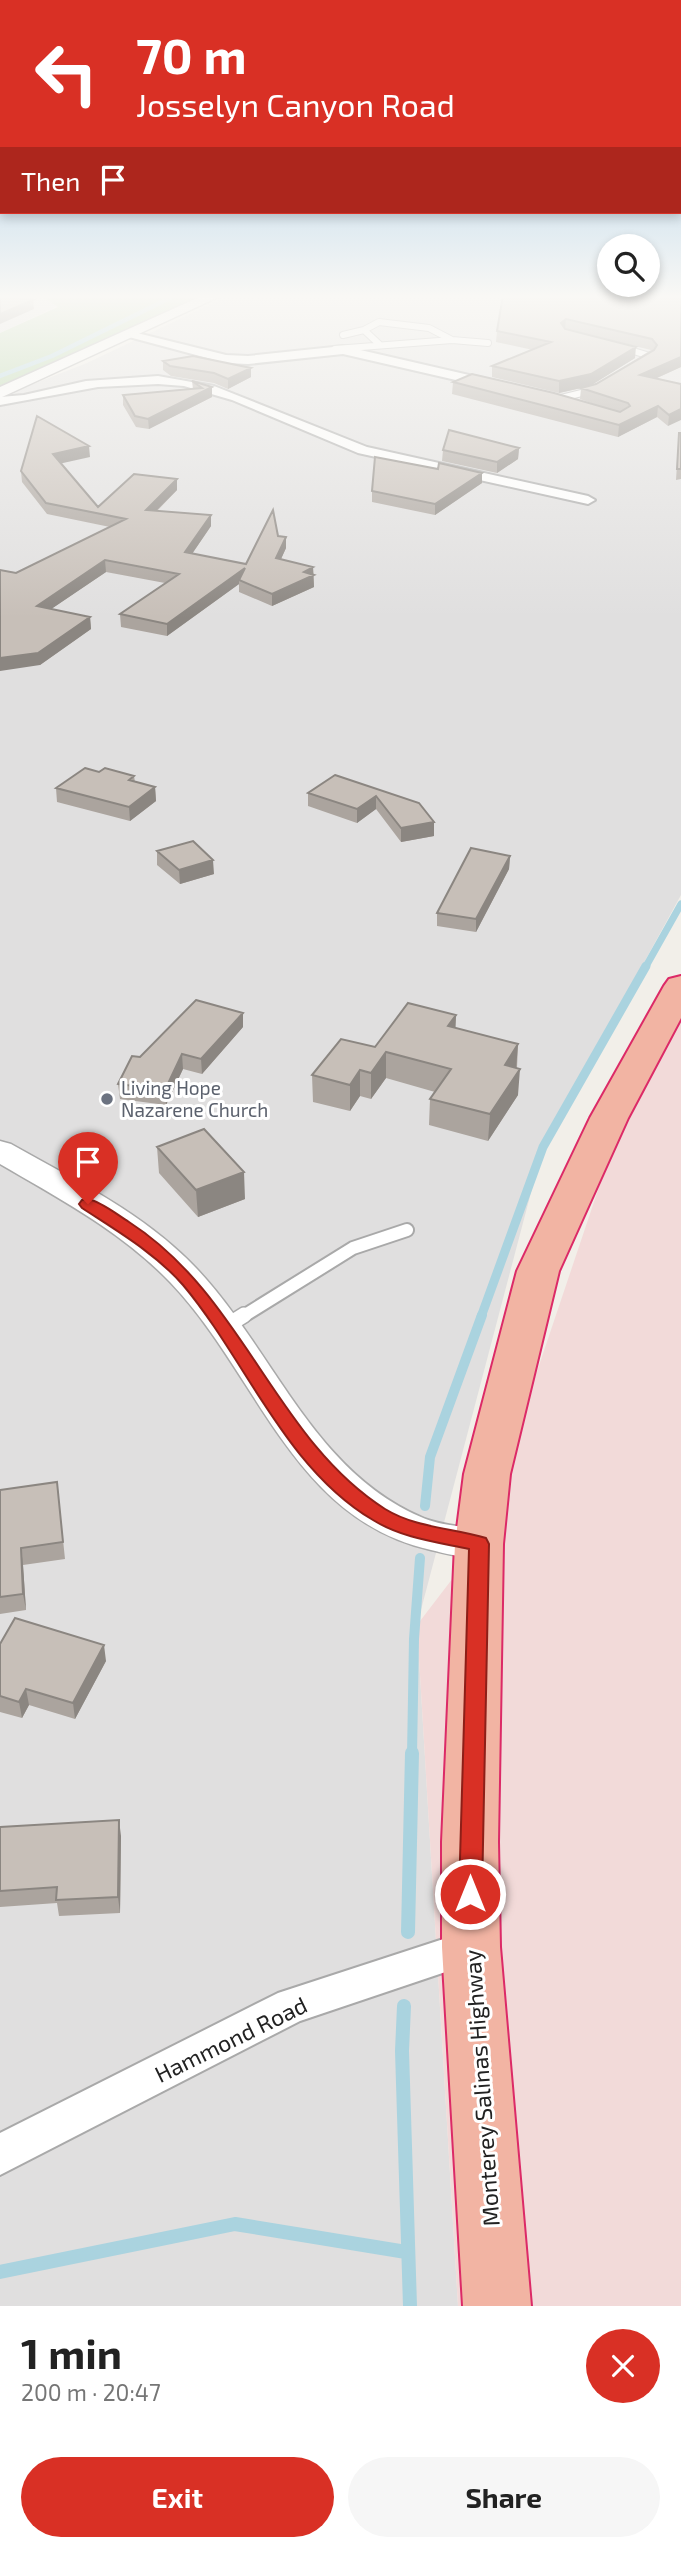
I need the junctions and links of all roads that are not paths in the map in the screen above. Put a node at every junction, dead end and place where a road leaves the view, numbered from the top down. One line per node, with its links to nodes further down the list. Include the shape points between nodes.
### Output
1 (244, 403): 4 (street, via 363,450)
2 (569, 403): 3 (street)
3 (582, 406)
4 (588, 500)
5 (681, 986): 9 (highway, Monterey Salinas Highway, via 609,1118 538,1270 487,1474)
6 (0, 1151): 8 (street, via 145,1240 187,1279)
7 (407, 1230): 8 (lane, via 353,1248)
8 (225, 1328): 9 (street, via 284,1418 342,1487 379,1515 410,1529)
9 (479, 1544): 10 (highway, Monterey Salinas Highway)
10 (471, 1947): 11 (street, Hammond Road, via 291,2006); 12 (highway, Monterey Salinas Highway)
11 (0, 2155)
12 (497, 2306)

